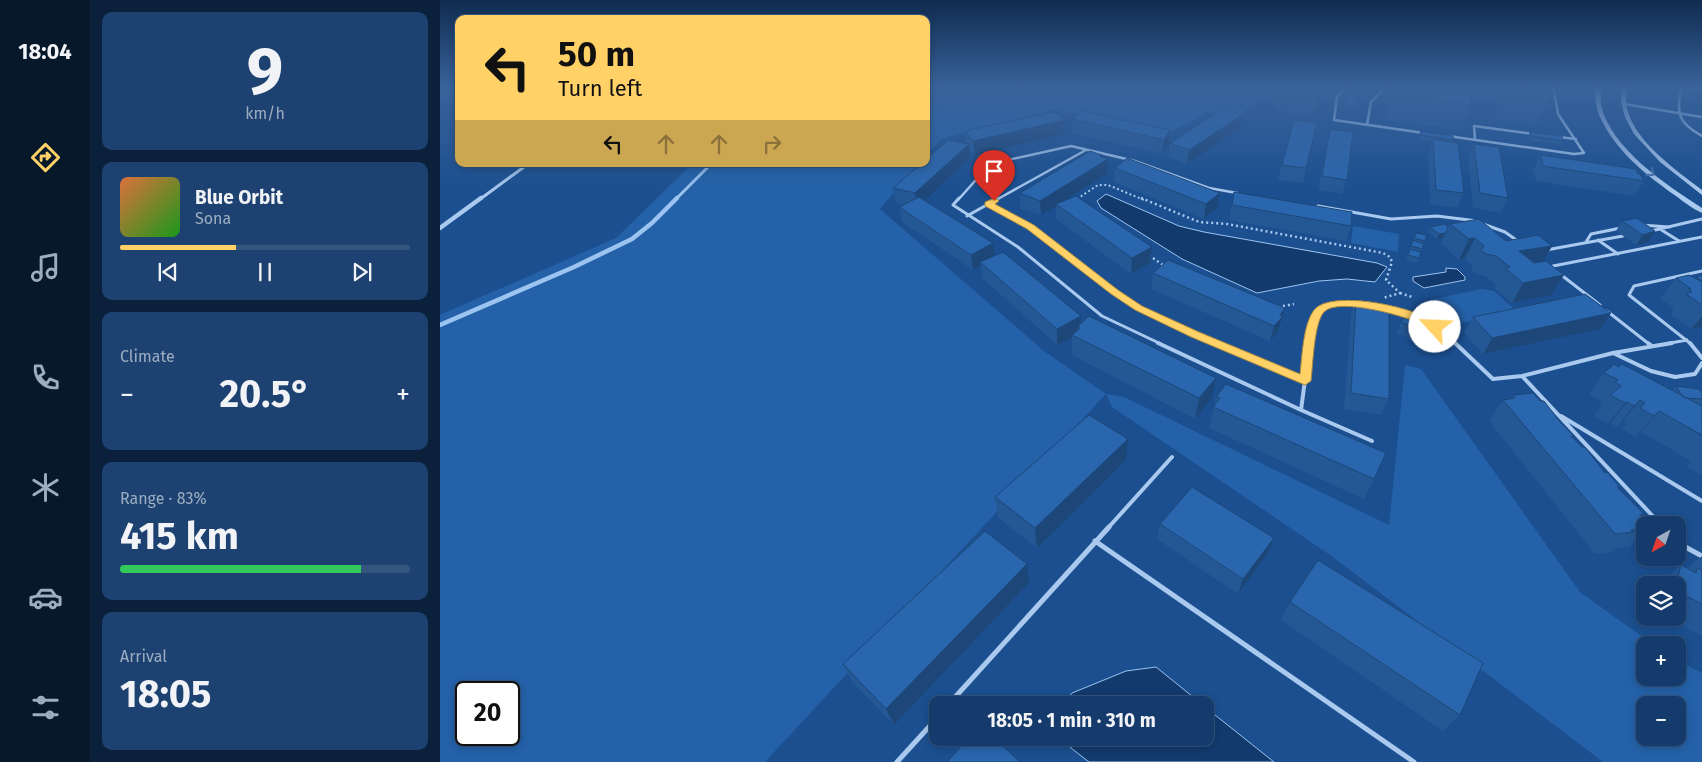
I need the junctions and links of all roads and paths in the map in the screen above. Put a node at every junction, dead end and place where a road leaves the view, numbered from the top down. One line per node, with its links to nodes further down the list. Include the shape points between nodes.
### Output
1 (1344, 122): 7 (lane)
2 (1367, 122): 7 (lane)
3 (1563, 122): 13 (lane)
4 (1606, 122): 22 (street, one-way to 22, via 1611,133 1650,174)
5 (1631, 122): 17 (street, via 1656,156)
6 (1682, 122): 11 (lane)
7 (1367, 125): 8 (lane)
8 (1426, 133)
9 (1538, 134): 14 (lane, via 1474,126)
10 (1445, 136): 14 (lane)
11 (1702, 136)
12 (1557, 137): 13 (lane)
13 (1576, 139): 14 (lane, via 1584,153)
14 (1475, 140)
15 (1086, 150): 18 (lane, via 1136,161 1209,188); 20 (lane); 23 (lane, via 1063,147 990,164 953,205)
16 (524, 167): 28 (street)
17 (1702, 193)
18 (1246, 194)
19 (1074, 203): 46 (path, via 1098,186 1108,185 1199,222 1374,249 1392,260 1386,280)
20 (988, 204): 23 (lane); 59 (lane, via 1031,227 1139,308)
21 (1314, 206): 36 (lane, via 1391,218 1437,216 1473,220 1505,232 1524,245)
22 (1702, 211)
23 (967, 216): 60 (lane, via 1018,247 1102,316)
24 (1702, 219): 27 (lane)
25 (1637, 225): 27 (lane)
26 (1628, 227): 35 (lane, via 1591,234)
27 (1670, 227): 29 (lane)
28 (440, 228)
29 (1660, 229): 30 (lane); 34 (lane)
30 (1645, 232)
31 (1623, 236): 33 (lane)
32 (1702, 237): 34 (lane)
33 (1598, 240): 35 (lane); 39 (lane)
34 (1679, 241): 39 (lane)
35 (1586, 242): 37 (lane)
36 (1517, 246)
37 (1542, 251)
38 (1146, 254): 42 (path)
39 (1618, 254): 41 (lane)
40 (1546, 262): 41 (lane)
41 (1553, 266): 44 (lane)
42 (1170, 270)
43 (1702, 272): 53 (lane, via 1634,286 1629,295)
44 (1560, 274): 45 (lane); 54 (lane)
45 (1554, 275)
46 (1400, 293): 47 (path); 48 (path)
47 (1412, 297)
48 (1383, 298)
49 (1294, 304): 52 (path)
50 (1362, 305): 59 (lane, via 1326,306 1318,312 1310,336)
51 (1377, 307): 58 (lane, via 1426,322 1444,333 1493,379)
52 (1274, 308)
53 (1687, 340): 54 (lane); 56 (lane)
54 (1652, 346): 55 (lane)
55 (1613, 353): 57 (lane, via 1651,371 1675,376 1695,374); 58 (lane)
56 (1702, 358)
57 (1702, 363)
58 (1522, 376): 61 (lane)
59 (1305, 381): 60 (lane)
60 (1301, 410): 62 (lane)
61 (1557, 413): 64 (lane); 65 (lane)
62 (1372, 441)
63 (1172, 456): 66 (lane)
64 (1702, 501)
65 (1653, 516)
66 (1095, 541): 69 (lane); 72 (lane)
67 (1686, 547): 68 (lane)
68 (1702, 556)
69 (956, 696)
70 (929, 727): 71 (lane)
71 (897, 762)
72 (1414, 762)

